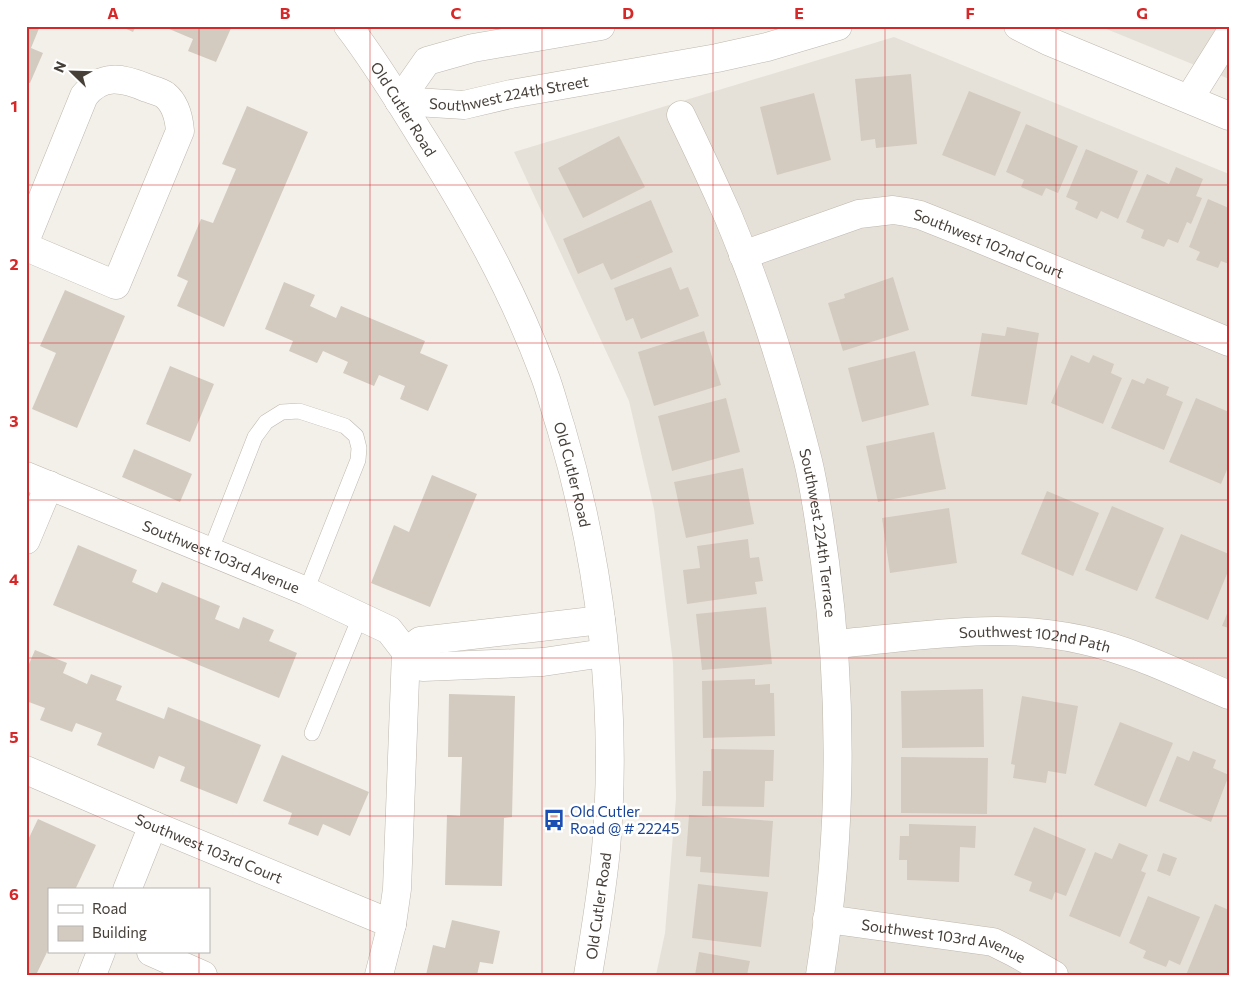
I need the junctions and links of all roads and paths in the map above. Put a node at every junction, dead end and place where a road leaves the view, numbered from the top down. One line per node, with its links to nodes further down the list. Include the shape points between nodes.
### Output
1 (348, 26): 7 (street, Old Cutler Road)
2 (601, 26): 7 (street, Southwest 224th Street, via 474,48 427,61)
3 (838, 26): 7 (street, Southwest 224th Street, via 725,56 464,104)
4 (1018, 26): 6 (street, via 1035,36)
5 (1229, 35): 6 (street)
6 (1189, 99): 9 (street)
7 (399, 101): 19 (street, Old Cutler Road, via 482,239 517,308 544,375 581,504)
8 (681, 114): 12 (street, Southwest 224th Terrace)
9 (1229, 116)
10 (26, 239): 11 (street, via 84,96 92,87 117,79 132,81 165,95 175,108 180,131 116,285)
11 (26, 247)
12 (743, 255): 13 (street, Southwest 102nd Court, via 859,214 893,210 906,212 968,234); 20 (street, Southwest 224th Terrace, via 780,361 809,463)
13 (1229, 342)
14 (38, 480): 15 (street); 16 (street, Southwest 103rd Avenue)
15 (26, 540)
16 (210, 552): 17 (street, Southwest 103rd Avenue); 17 (lane, via 255,437 266,422 282,412 300,411 345,426 356,436 358,460)
17 (306, 592): 18 (street, Southwest 103rd Avenue)
18 (360, 617): 21 (street, Southwest 103rd Avenue, via 389,630); 24 (lane)
19 (601, 620): 21 (street, via 420,641); 22 (street, Old Cutler Road)
20 (834, 644): 23 (street, Southwest 102nd Path, via 964,631 1046,633 1109,646); 28 (street, Southwest 224th Terrace, via 838,795)
21 (406, 652): 22 (street, Southwest 103rd Avenue, via 423,667 543,662); 29 (street, via 398,871)
22 (604, 653): 35 (street, Old Cutler Road, via 609,742 608,815 600,906)
23 (1229, 695)
24 (312, 733)
25 (26, 770): 26 (street, Southwest 103rd Court)
26 (154, 825): 27 (street); 29 (street, Southwest 103rd Court)
27 (128, 888)
28 (828, 919): 36 (street, Southwest 224th Terrace); 37 (street, Southwest 103rd Avenue, via 993,942)
29 (392, 924): 34 (street)
30 (100, 954): 32 (street)
31 (156, 954): 33 (street)
32 (92, 975)
33 (203, 975)
34 (379, 975)
35 (588, 975)
36 (820, 975)
37 (1054, 975)

